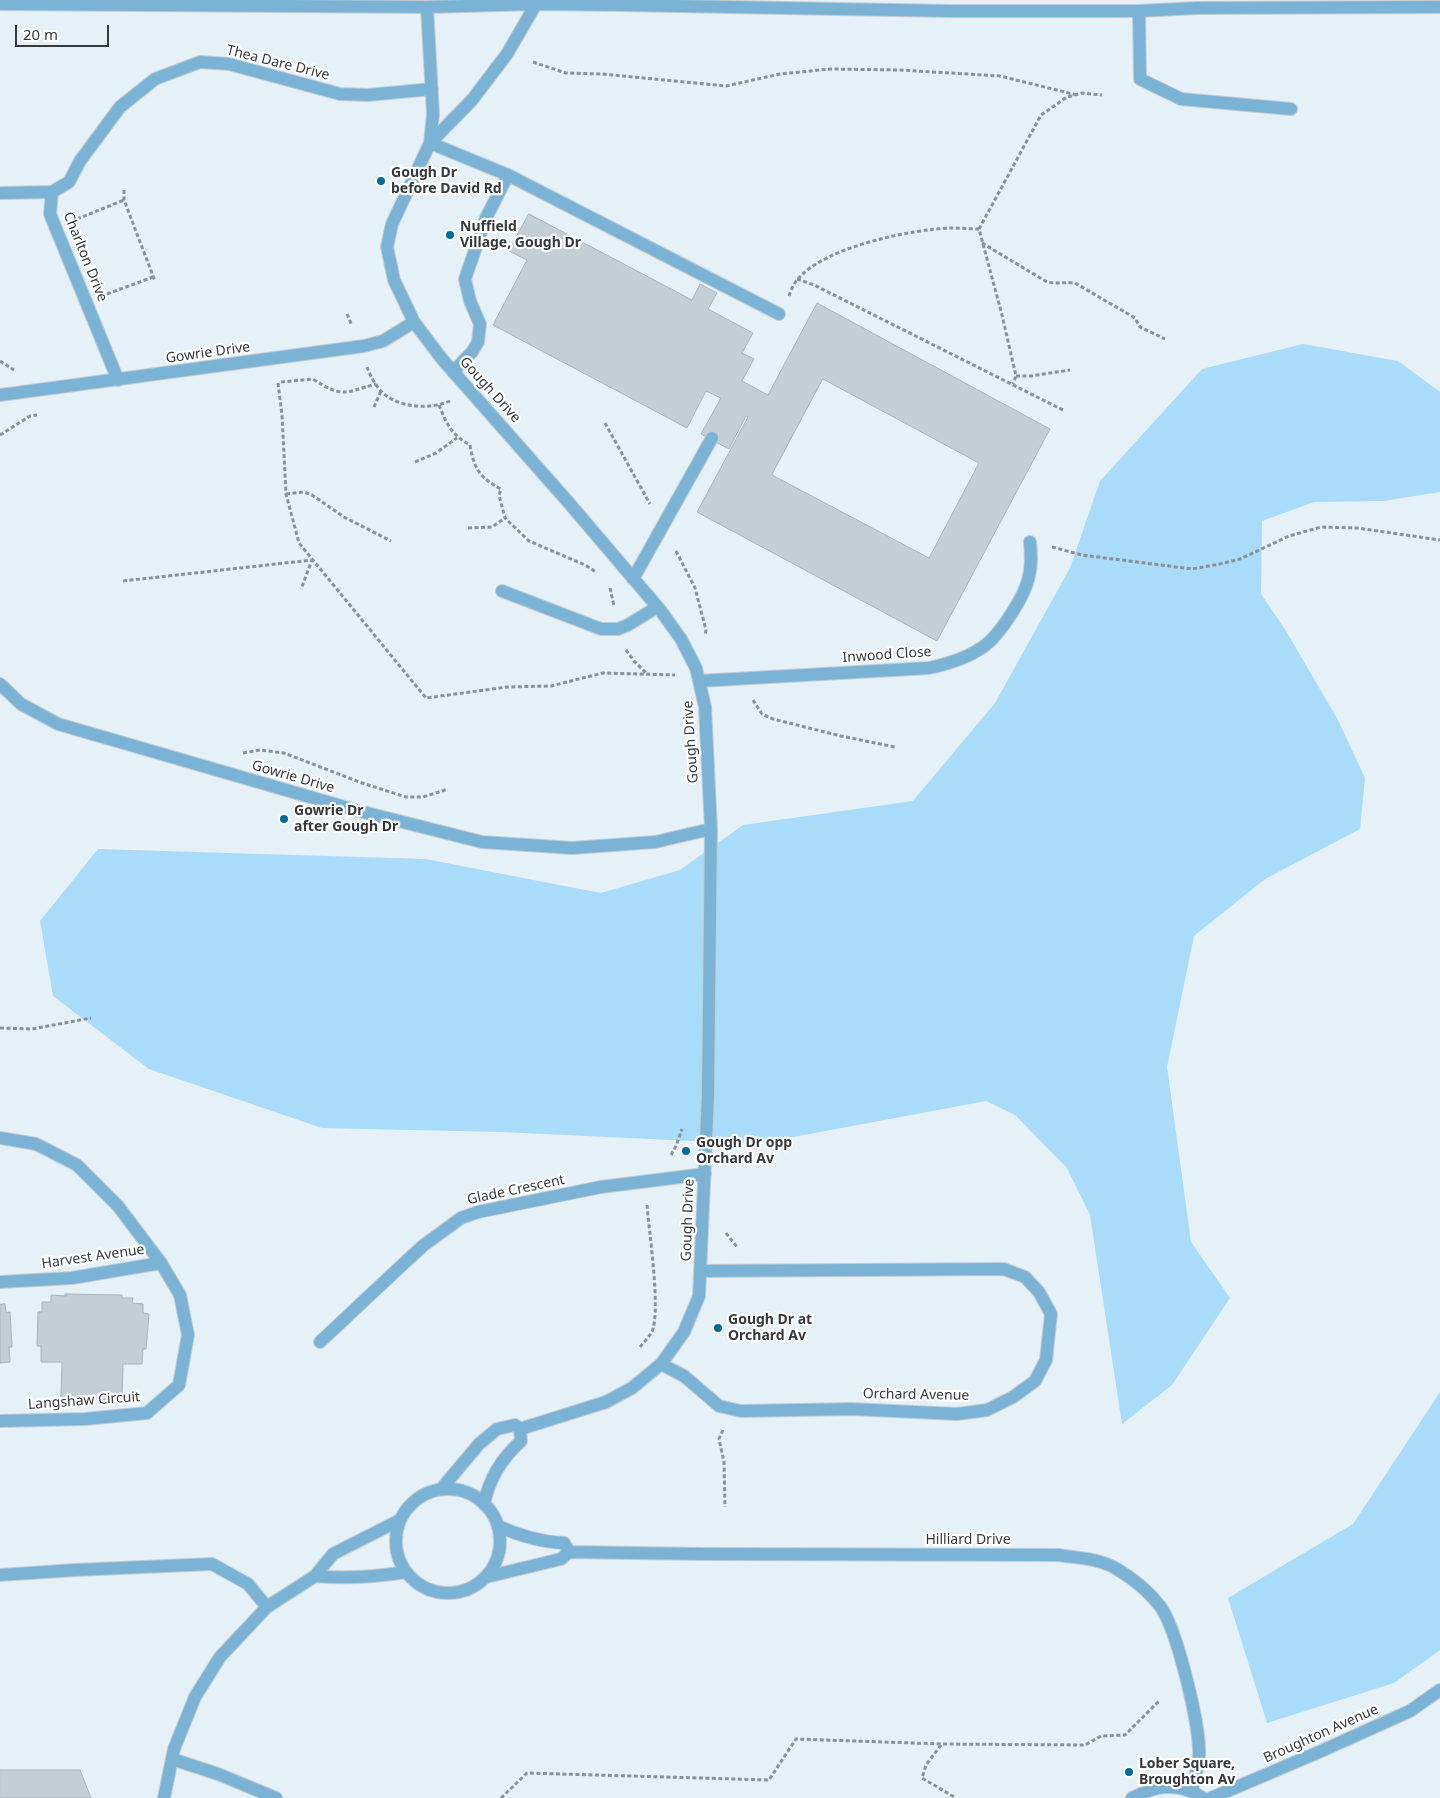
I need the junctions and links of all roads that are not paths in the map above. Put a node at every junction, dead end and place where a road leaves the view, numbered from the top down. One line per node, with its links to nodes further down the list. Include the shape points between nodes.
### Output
1 (621, 2): 4 (street); 6 (street)
2 (425, 3): 3 (street); 4 (street); 9 (street, Gough Drive)
3 (0, 4)
4 (536, 4): 11 (street, via 495,70 472,100)
5 (1198, 4): 7 (street); 8 (street)
6 (950, 5): 8 (street)
7 (1440, 7)
8 (1139, 11): 10 (street, via 1140,79 1181,99)
9 (432, 89): 11 (street, Gough Drive); 13 (street, Thea Dare Drive, via 368,95 340,94 229,64 200,62 155,79 120,107 80,161 69,182)
10 (1292, 109)
11 (430, 143): 12 (street); 16 (street, Gough Drive, via 392,224 387,247 394,280)
12 (508, 174): 15 (street); 17 (street, via 486,218 465,279 480,324 478,342)
13 (52, 192): 14 (street); 18 (street, Charlton Drive, via 50,214)
14 (0, 193)
15 (779, 314)
16 (414, 322): 17 (street, Gough Drive); 18 (street, Gowrie Drive, via 382,341 359,347)
17 (453, 372): 22 (street, Gough Drive)
18 (118, 380): 19 (street, Gowrie Drive)
19 (0, 395)
20 (712, 438): 22 (street)
21 (1030, 542): 25 (street, Inwood Close, via 1029,579 1018,603 998,634 966,657 929,668)
22 (633, 579): 24 (street, Gough Drive)
23 (502, 591): 24 (street, via 601,629 618,629)
24 (657, 607): 25 (street, Gough Drive, via 681,639)
25 (699, 681): 27 (street, Gough Drive, via 705,707)
26 (0, 684): 27 (street, Gowrie Drive, via 21,704 58,724 346,808 482,842 572,848 655,842)
27 (711, 829): 29 (street, Gough Drive)
28 (0, 1138): 30 (street, Langshaw Circuit, via 36,1144 77,1165 118,1206)
29 (705, 1174): 31 (street, Gough Drive); 33 (street, Glade Crescent, via 601,1187 462,1218 401,1266)
30 (161, 1263): 32 (street, Harvest Avenue, via 72,1278); 35 (street, Langshaw Circuit, via 180,1295 188,1335 180,1385 147,1413 85,1419)
31 (701, 1271): 34 (street, Gough Drive, via 699,1296 684,1332); 34 (street, Orchard Avenue, via 1004,1269 1025,1277 1039,1292 1051,1314 1046,1360 1035,1381 1013,1397 987,1410 957,1414 851,1409 741,1412 719,1406 684,1376)
32 (0, 1282)
33 (320, 1342)
34 (661, 1364): 36 (street, Gough Drive, via 632,1388 606,1402)
35 (0, 1421)
36 (520, 1429): 37 (street, Gough Drive, via 516,1425 497,1430 479,1444); 38 (street, via 521,1441 495,1472)
37 (442, 1488): 38 (street, via 460,1490 477,1497); 39 (street, via 424,1494 410,1504)
38 (484, 1504): 40 (street)
39 (400, 1520): 42 (street, via 395,1537 398,1556); 44 (street, via 333,1554)
40 (498, 1526): 41 (street, Hilliard Drive, via 520,1536 564,1544); 45 (street, via 500,1544 496,1562)
41 (568, 1552): 45 (street, Hilliard Drive, via 561,1559); 49 (street, Hilliard Drive, via 1058,1555 1098,1560 1137,1583 1161,1607 1176,1642 1195,1717 1199,1756)
42 (406, 1572): 44 (street, via 341,1578); 45 (street, via 419,1584 436,1592 454,1593 471,1588)
43 (0, 1575): 46 (street, via 212,1564 248,1584)
44 (315, 1576): 46 (street)
45 (486, 1577)
46 (266, 1607): 48 (street, via 220,1657 195,1697)
47 (1440, 1690): 53 (street, Broughton Avenue, via 1410,1711)
48 (172, 1759): 50 (street); 51 (street)
49 (1197, 1795): 52 (street, via 1177,1787 1158,1787)
50 (164, 1798)
51 (276, 1798)
52 (1132, 1798)
53 (1211, 1798)

